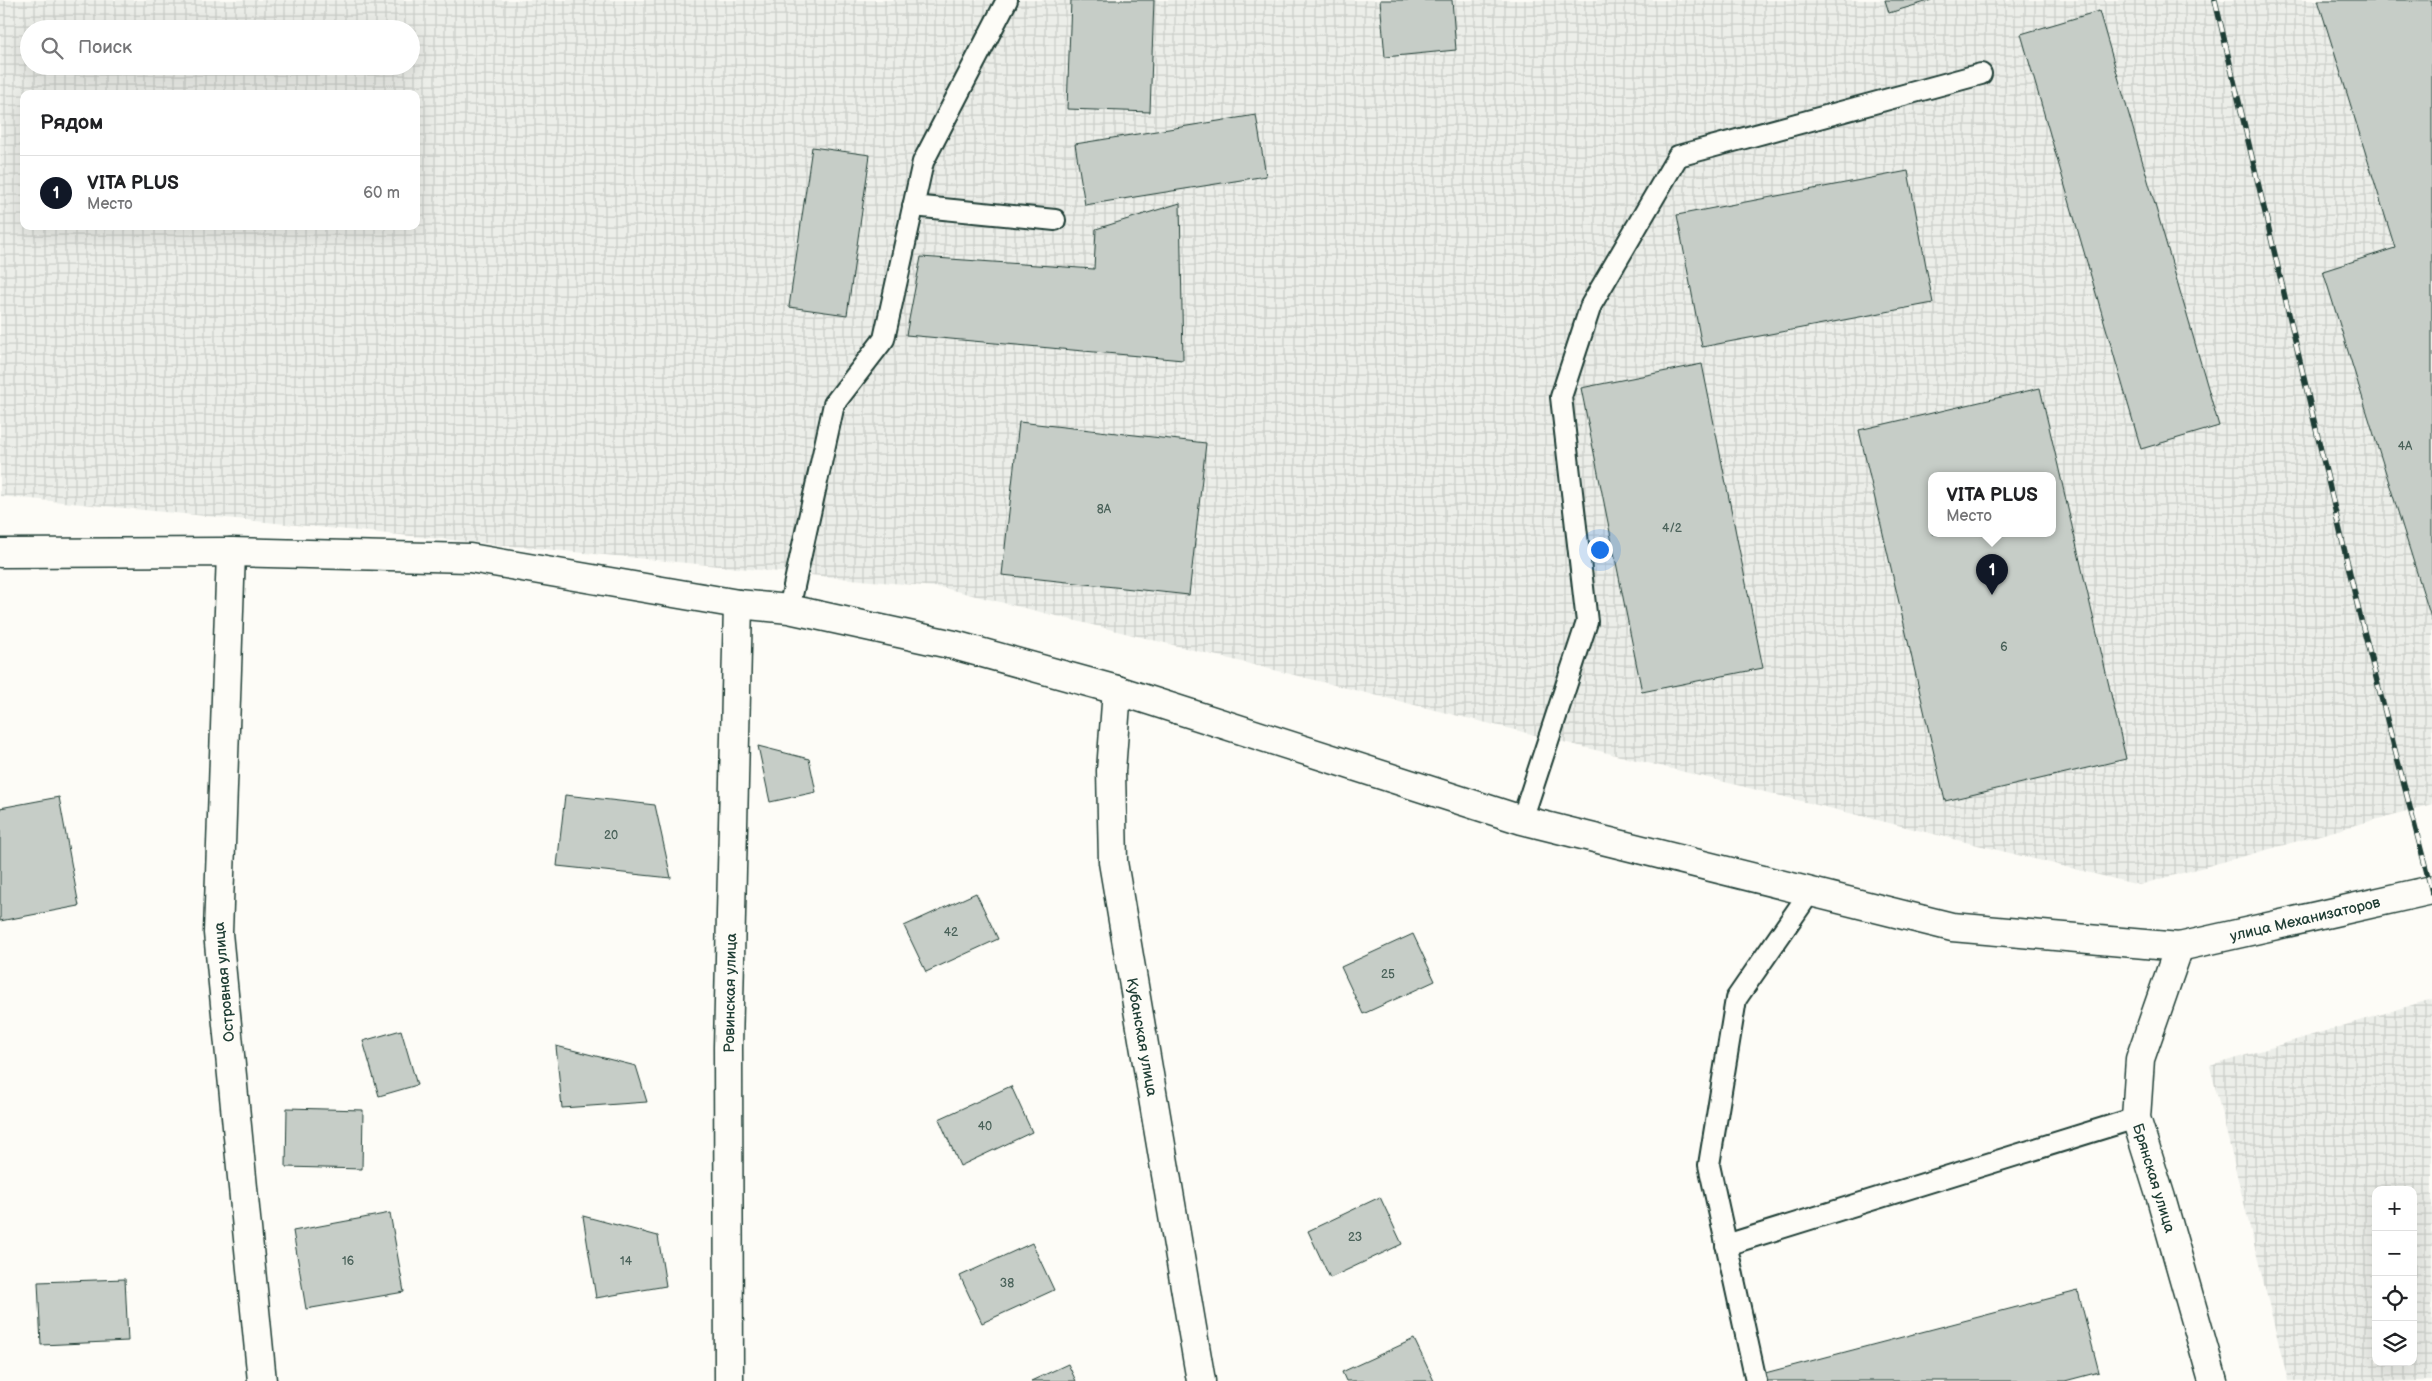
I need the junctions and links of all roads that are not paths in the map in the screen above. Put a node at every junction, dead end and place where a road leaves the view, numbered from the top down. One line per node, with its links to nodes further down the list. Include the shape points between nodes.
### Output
1 (1006, 0): 3 (lane, via 922,162)
2 (1981, 74): 10 (lane, via 1678,156 1591,306 1561,396 1588,622)
3 (913, 206): 4 (lane); 8 (lane, via 884,339 834,404)
4 (1055, 220)
5 (231, 552): 6 (street, улица Механизаторов); 7 (street, улица Механизаторов, via 470,558); 16 (street, Островная улица, via 218,933)
6 (0, 553)
7 (738, 604): 8 (street, улица Механизаторов); 17 (street, Ровинская улица, via 728,1047)
8 (789, 609): 9 (street, улица Механизаторов, via 954,645)
9 (1116, 690): 10 (street, улица Механизаторов); 18 (street, Кубанская улица, via 1111,771 1113,862)
10 (1522, 820): 12 (street, улица Механизаторов)
11 (2432, 890): 13 (street, улица Механизаторов)
12 (1810, 892): 13 (street, улица Механизаторов, via 1952,927); 15 (lane, via 1736,999 1709,1165)
13 (2179, 947): 14 (street, Брянская улица, via 2140,1059)
14 (2136, 1118): 15 (lane); 20 (street, Брянская улица)
15 (1726, 1245): 19 (lane)
16 (262, 1381)
17 (729, 1381)
18 (1201, 1381)
19 (1756, 1381)
20 (2213, 1381)

